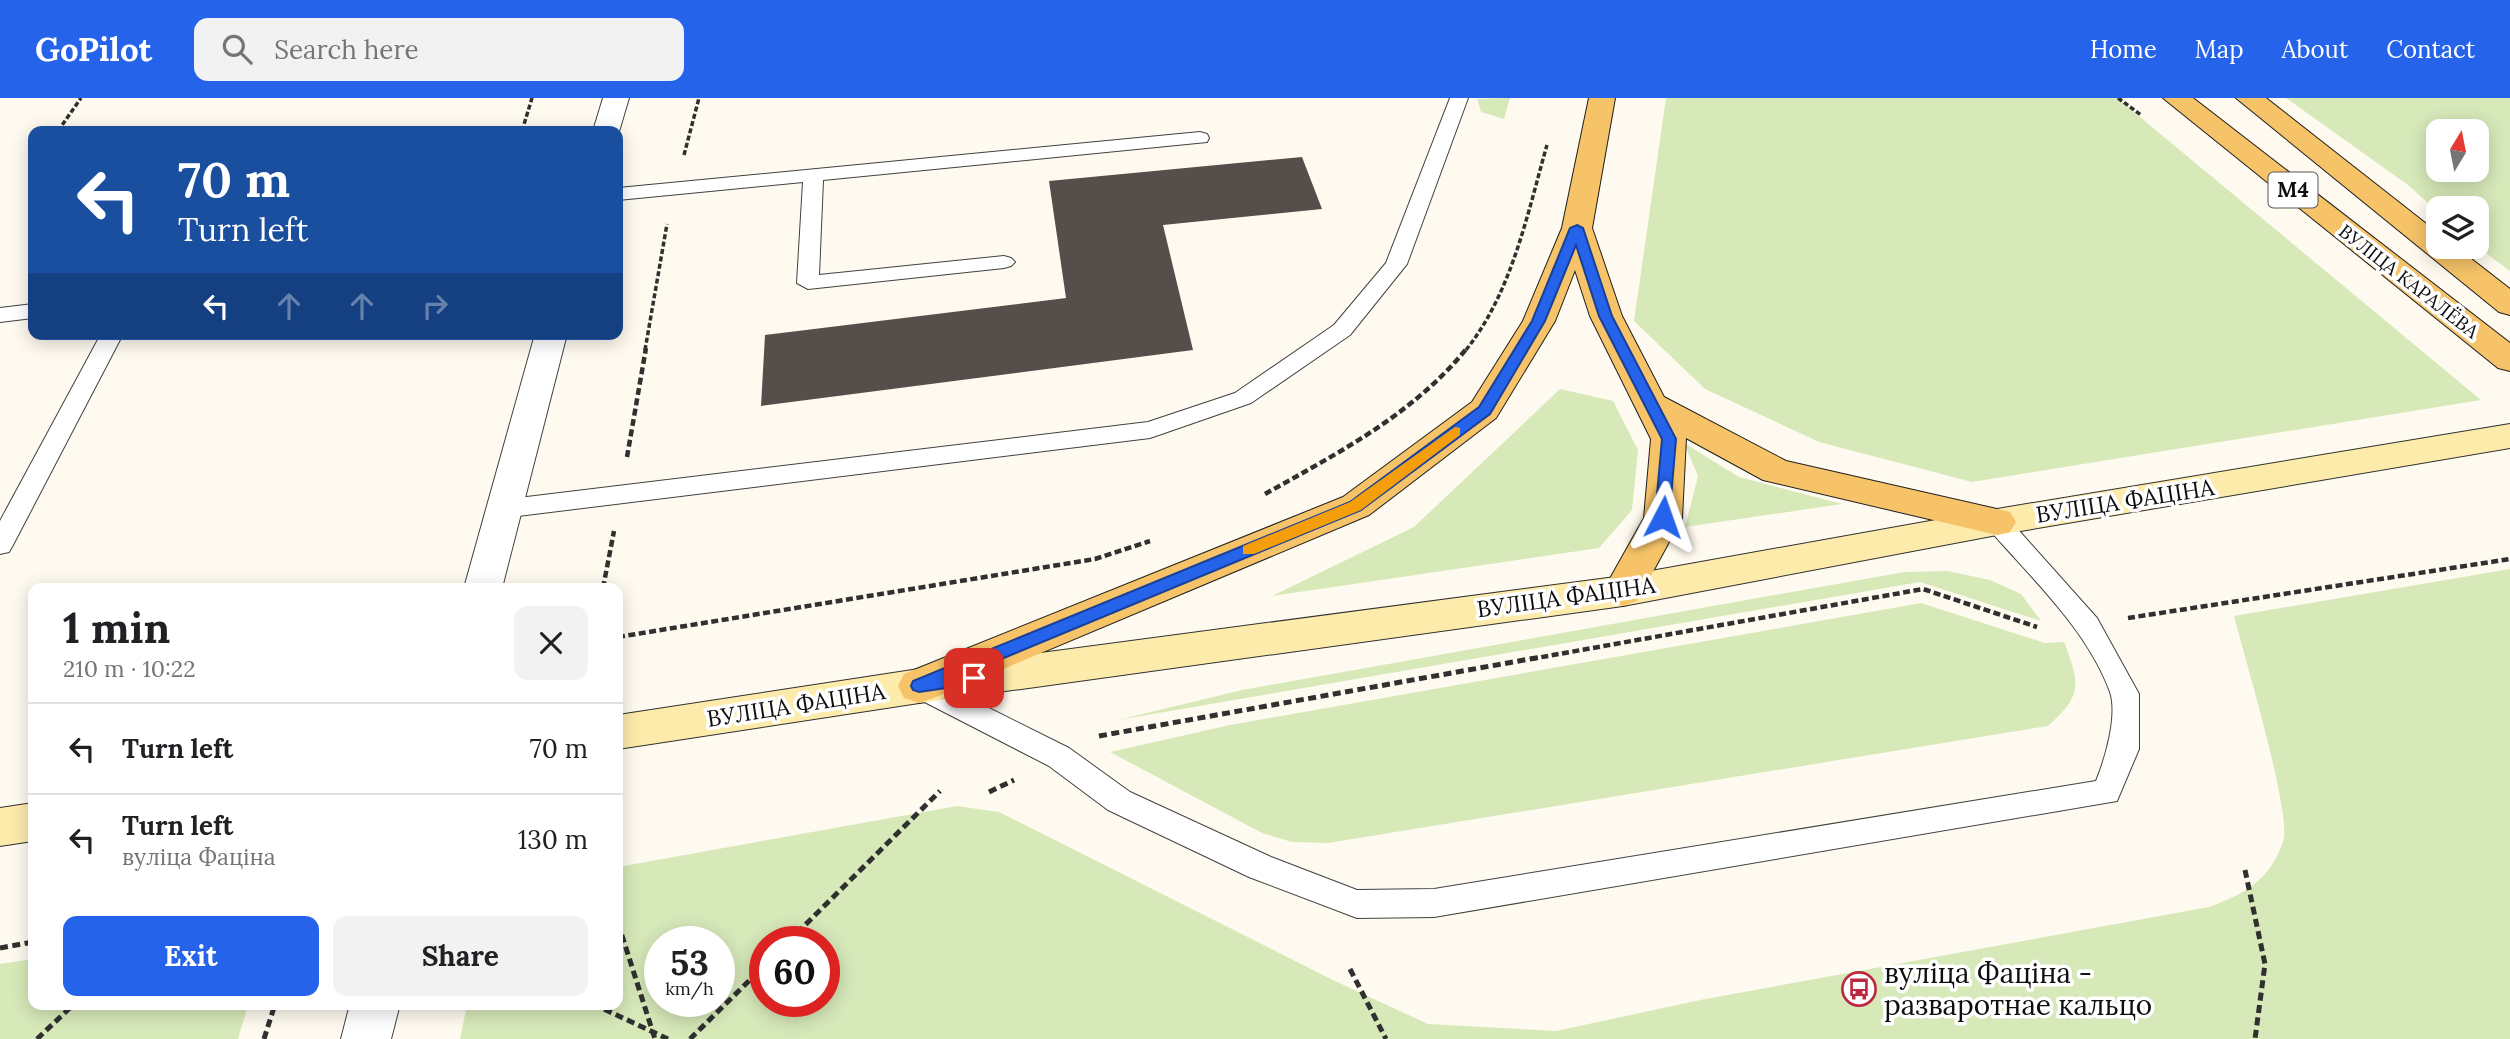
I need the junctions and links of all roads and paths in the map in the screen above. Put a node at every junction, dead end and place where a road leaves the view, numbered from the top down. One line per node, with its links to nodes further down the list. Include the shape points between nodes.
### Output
1 (81, 98): 9 (path)
2 (532, 98): 10 (path)
3 (615, 98): 11 (street)
4 (699, 98): 15 (path)
5 (1459, 98): 27 (lane, via 1396,264 1342,330 1242,398 1150,430)
6 (1602, 98): 17 (main road)
7 (2176, 98): 24 (main road, ВУЛІЦА КАРАЛЁВА / М4)
8 (2249, 98): 19 (main road, ВУЛІЦА КАРАЛЁВА / М4)
9 (61, 126)
10 (524, 126)
11 (608, 126)
12 (1549, 137): 28 (path, via 1495,304 1460,357 1418,399 1357,442)
13 (1200, 138): 14 (lane)
14 (813, 175): 15 (lane); 18 (lane, via 808,283)
15 (673, 189): 16 (lane); 27 (path)
16 (623, 194)
17 (1577, 228): 25 (main road, via 1606,316); 39 (main road, via 1538,321 1485,410 1356,506)
18 (1004, 262)
19 (2510, 305)
20 (28, 312): 21 (lane)
21 (0, 315)
22 (109, 340): 32 (lane)
23 (549, 340): 29 (street)
24 (2510, 360)
25 (1651, 404): 30 (main road, via 1776,471); 36 (main road, via 1669,439 1663,517)
26 (2510, 436): 30 (main road, ВУЛІЦА ФАЦІНА)
27 (620, 495): 29 (lane); 35 (path)
28 (1262, 496)
29 (502, 509): 34 (street)
30 (1997, 522): 36 (main road, ВУЛІЦА ФАЦІНА); 37 (lane)
31 (1152, 540): 38 (path, via 1095,559)
32 (0, 545)
33 (2510, 559): 37 (path)
34 (484, 583)
35 (604, 583)
36 (1623, 591): 39 (main road, ВУЛІЦА ФАЦІНА)
37 (2087, 625): 41 (path, via 2050,631 1923,589 1102,734); 41 (lane, via 2125,694 2124,749 2106,792 1434,903 1357,904 1260,867 1119,801)
38 (623, 636)
39 (919, 686): 40 (main road, ВУЛІЦА ФАЦІНА); 41 (lane)
40 (623, 732)
41 (1059, 757): 43 (path)
42 (940, 791): 47 (path)
43 (989, 792)
44 (28, 823): 45 (main road)
45 (0, 827)
46 (2245, 870): 64 (path, via 2265,964)
47 (804, 926)
48 (623, 939): 57 (path)
49 (28, 943): 50 (path)
50 (0, 948)
51 (1350, 969): 63 (path)
52 (749, 981): 62 (path)
53 (68, 1010): 58 (path)
54 (273, 1010): 59 (path)
55 (373, 1010): 60 (street)
56 (604, 1010): 57 (path)
57 (654, 1036): 61 (path)
58 (37, 1039)
59 (264, 1039)
60 (366, 1039)
61 (668, 1039)
62 (690, 1039)
63 (1386, 1039)
64 (2255, 1039)

